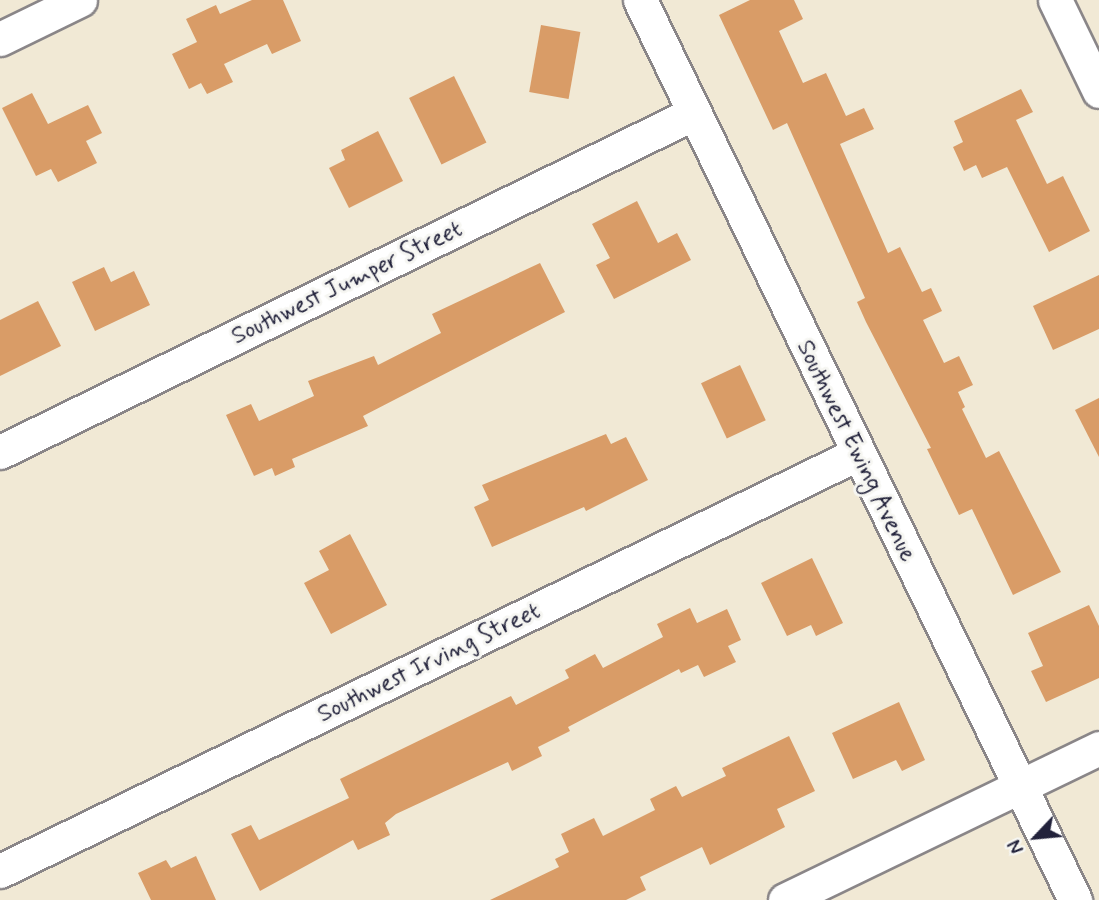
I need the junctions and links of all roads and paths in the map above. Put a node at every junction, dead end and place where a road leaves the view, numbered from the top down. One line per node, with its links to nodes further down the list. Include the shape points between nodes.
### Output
1 (80, 0): 4 (street)
2 (640, 0): 6 (street, Southwest Ewing Avenue)
3 (1055, 0): 5 (street)
4 (0, 39)
5 (1099, 91)
6 (694, 113): 7 (street, Southwest Jumper Street); 8 (street, Southwest Ewing Avenue)
7 (0, 452)
8 (857, 454): 10 (street, Southwest Ewing Avenue); 11 (street, Southwest Irving Street)
9 (1099, 748): 10 (street)
10 (1019, 786): 12 (street); 13 (street, Southwest Ewing Avenue)
11 (0, 871)
12 (785, 900)
13 (1075, 900)

